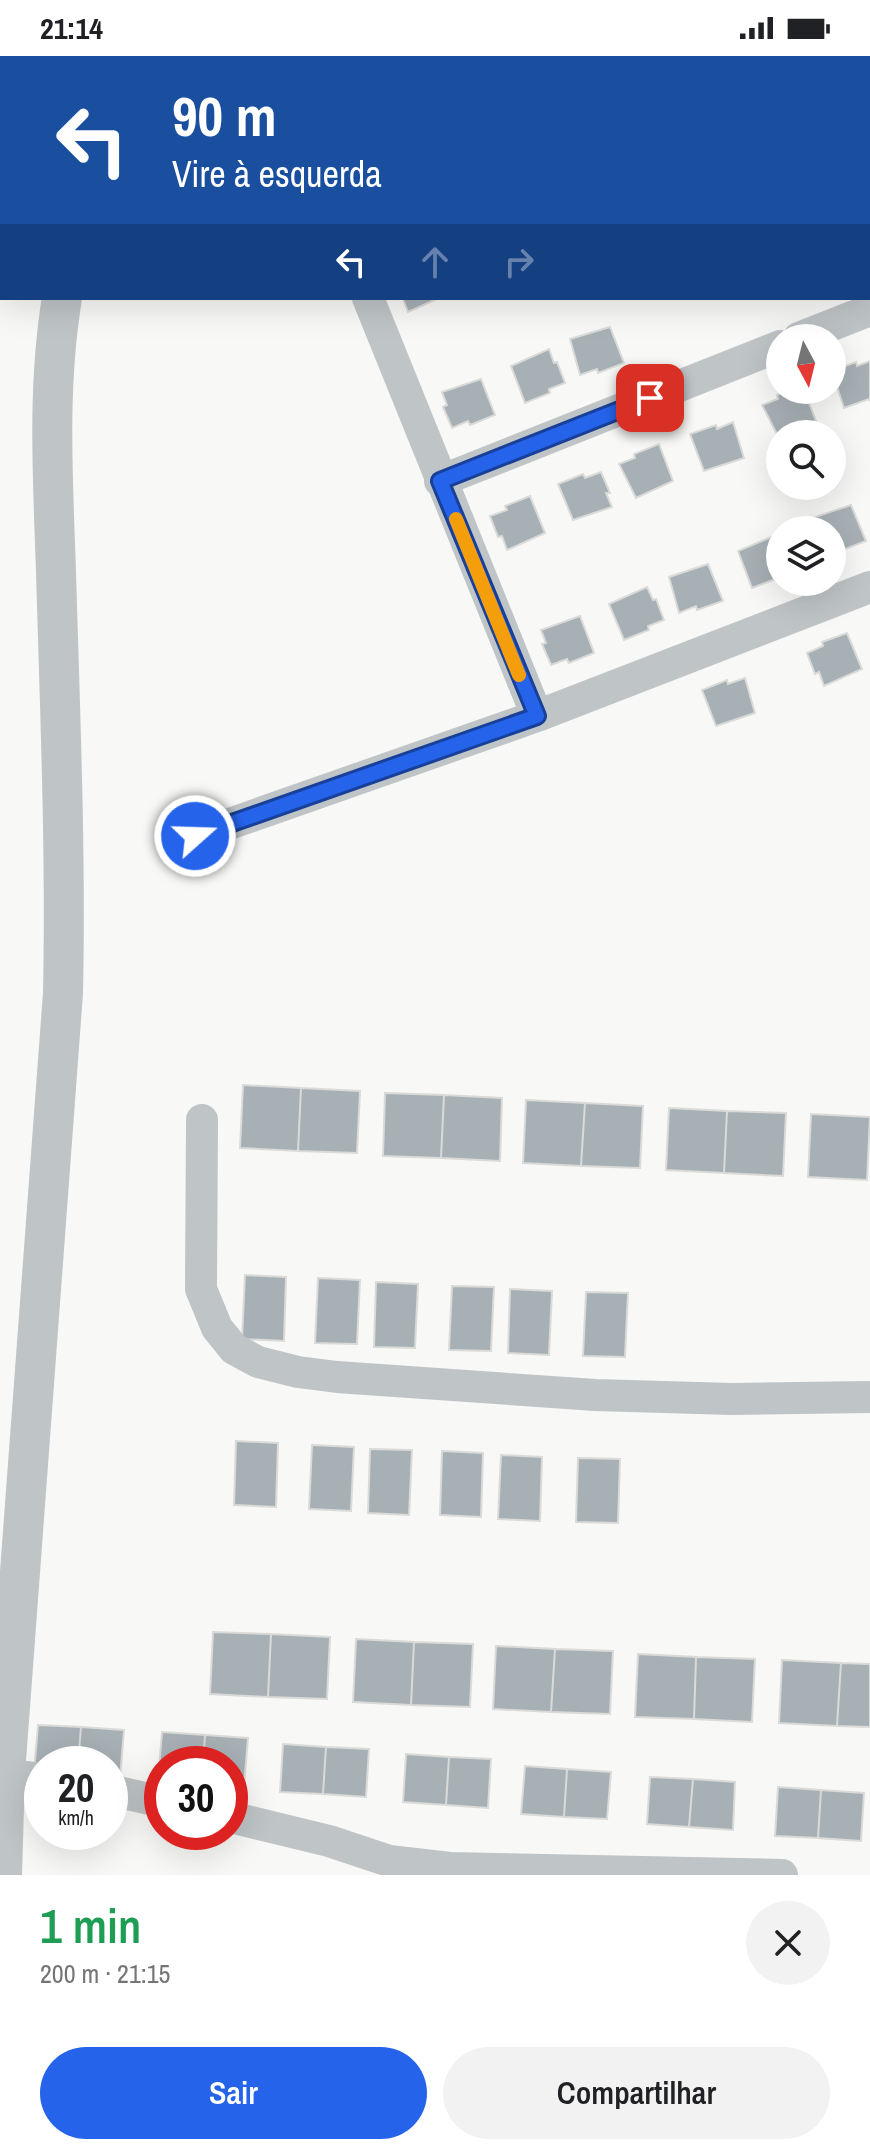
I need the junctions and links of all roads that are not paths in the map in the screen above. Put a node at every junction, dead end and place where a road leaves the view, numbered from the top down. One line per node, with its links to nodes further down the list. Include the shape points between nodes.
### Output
1 (62, 300): 12 (street, via 53,474 63,993)
2 (369, 300): 6 (street)
3 (870, 310): 4 (street)
4 (834, 324)
5 (766, 352): 6 (street)
6 (440, 481): 8 (street)
7 (870, 587): 8 (street)
8 (537, 716): 9 (street)
9 (195, 836)
10 (202, 1120): 11 (street, via 201,1289 217,1328 234,1349 258,1362 337,1377 595,1395)
11 (870, 1397)
12 (16, 1788): 15 (street)
13 (248, 1821): 14 (street, via 389,1861)
14 (585, 1873): 16 (street)
15 (2, 1875)
16 (782, 1875)

